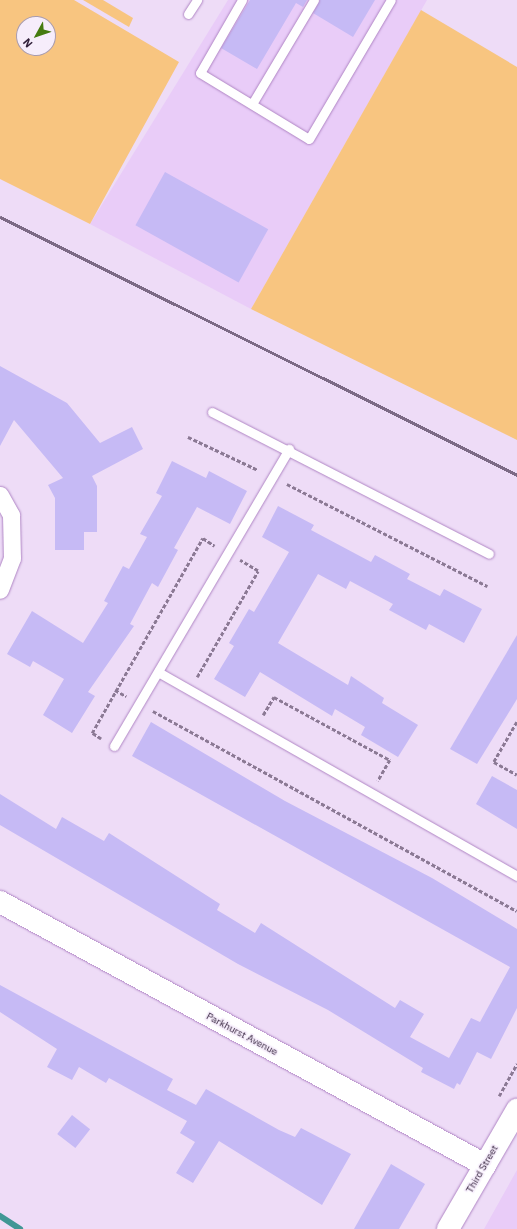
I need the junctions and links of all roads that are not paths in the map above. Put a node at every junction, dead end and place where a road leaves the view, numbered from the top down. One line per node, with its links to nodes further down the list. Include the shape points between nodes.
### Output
1 (197, 0): 5 (lane)
2 (242, 0): 6 (lane, via 200,73)
3 (314, 0): 6 (lane)
4 (391, 0): 6 (lane, via 309,139)
5 (188, 14)
6 (252, 104)
7 (212, 412): 8 (lane)
8 (289, 449): 10 (lane); 12 (lane)
9 (0, 495): 11 (street, via 12,515 12,558)
10 (489, 554)
11 (0, 590)
12 (158, 672): 13 (lane); 14 (lane)
13 (114, 746)
14 (517, 876)
15 (0, 902): 17 (street, Parkhurst Avenue)
16 (517, 1110): 17 (street, Third Street)
17 (485, 1165): 18 (street, Third Street)
18 (448, 1229)

